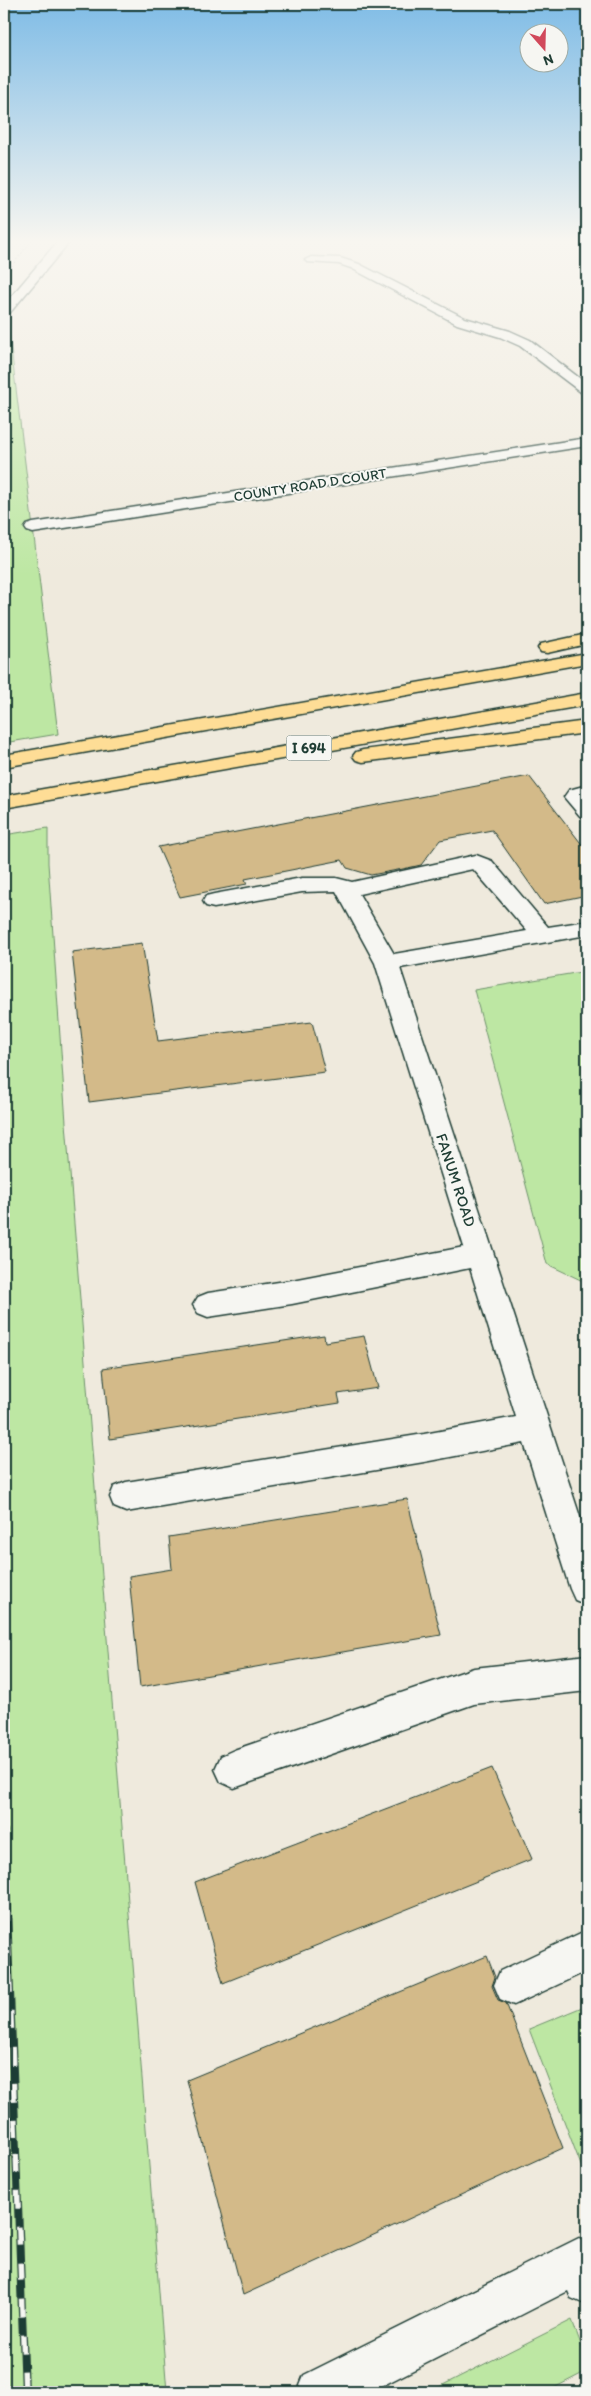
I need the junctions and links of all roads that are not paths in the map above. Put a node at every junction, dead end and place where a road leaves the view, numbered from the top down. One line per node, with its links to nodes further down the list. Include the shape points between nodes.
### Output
1 (536, 352): 2 (street)
2 (587, 390)
3 (587, 442): 4 (street, COUNTY ROAD D COURT)
4 (33, 528)
5 (587, 638): 8 (highway)
6 (587, 658): 8 (highway, I 694)
7 (587, 699): 12 (highway, I 694)
8 (271, 714): 10 (highway, I 694)
9 (587, 727): 12 (highway)
10 (4, 761)
11 (587, 791): 14 (street, via 576,794 574,798)
12 (32, 797): 13 (highway, I 694)
13 (4, 802)
14 (587, 812)
15 (349, 888): 16 (street, via 337,883 316,883); 18 (street, via 476,862 484,866); 19 (street, FANUM ROAD, via 346,893)
16 (214, 901)
17 (587, 928): 18 (street)
18 (543, 936): 19 (street)
19 (387, 963): 20 (street, FANUM ROAD)
20 (480, 1255): 21 (street); 22 (street, FANUM ROAD)
21 (208, 1305)
22 (535, 1427): 23 (street); 24 (street, FANUM ROAD)
23 (126, 1497)
24 (582, 1558): 25 (street, FANUM ROAD)
25 (587, 1590)
26 (587, 1673): 27 (street, via 474,1686)
27 (234, 1769)
28 (587, 1950): 29 (street)
29 (514, 1985)
30 (587, 2282): 31 (street, via 579,2261)
31 (321, 2392)

